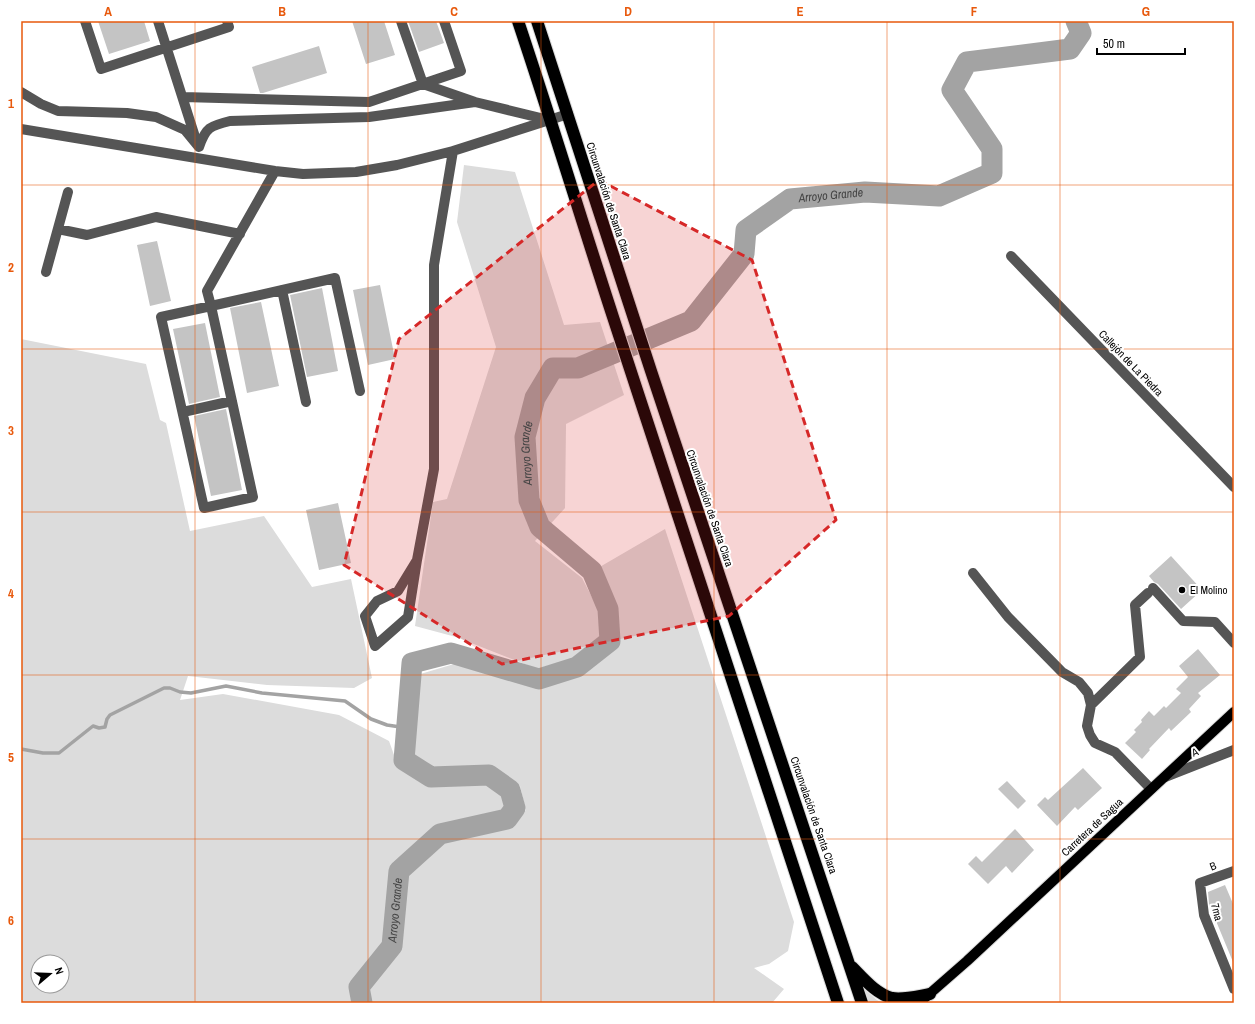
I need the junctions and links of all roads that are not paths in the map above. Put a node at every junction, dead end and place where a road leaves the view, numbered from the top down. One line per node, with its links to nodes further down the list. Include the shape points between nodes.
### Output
1 (85, 21): 8 (street, via 101,69)
2 (158, 21): 8 (street)
3 (227, 21): 8 (street, via 229,27)
4 (401, 21): 9 (street)
5 (444, 21): 9 (street, via 461,71)
6 (518, 21): 14 (highway)
7 (537, 21): 13 (highway, Circunvalación de Santa Clara)
8 (167, 48): 11 (street)
9 (423, 84): 11 (street, via 369,102); 12 (street)
10 (21, 92): 16 (street, via 58,111 127,113 156,117 185,130)
11 (182, 96): 16 (street)
12 (475, 102): 14 (street); 16 (street, via 369,117 230,121 212,126)
13 (568, 114): 14 (street); 42 (highway, Circunvalación de Santa Clara, via 650,371)
14 (551, 120): 17 (street); 45 (highway)
15 (21, 129): 18 (street)
16 (198, 147): 18 (street)
17 (453, 151): 19 (street, via 356,172 303,174); 32 (street, via 434,265 434,469)
18 (202, 159): 19 (street)
19 (275, 171): 22 (street)
20 (68, 192): 21 (street)
21 (58, 229): 22 (street, via 87,235 156,217); 24 (street)
22 (240, 234): 26 (street, via 207,291)
23 (1011, 256): 31 (street, Callejón de La Piedra)
24 (46, 272)
25 (282, 290): 26 (street); 27 (street, via 335,278); 29 (street)
26 (210, 306): 28 (street); 30 (street, via 162,317)
27 (360, 390)
28 (232, 401): 30 (street); 30 (street, via 253,497 204,508)
29 (306, 402)
30 (183, 412)
31 (1234, 487)
32 (416, 560): 32 (street, via 408,617 375,646 365,616 377,601 398,592)
33 (973, 573): 35 (street, via 1013,622 1062,672 1079,682 1088,693)
34 (1234, 643): 35 (street, via 1215,622 1183,621 1150,591 1135,605 1140,657)
35 (1090, 705): 39 (street, via 1087,726 1095,743 1115,752)
36 (1234, 712): 38 (main road, Carretera de Sagua)
37 (1234, 750): 38 (street, A)
38 (1164, 777): 39 (main road, Carretera de Sagua)
39 (1151, 789): 44 (main road, Carretera de Sagua, via 967,961)
40 (1234, 871): 41 (street, B)
41 (1200, 883): 43 (street, 7ma, via 1204,915)
42 (851, 966): 44 (highway, via 878,992 892,998); 46 (highway, Circunvalación de Santa Clara)
43 (1234, 989)
44 (930, 999): 47 (main road, Carretera de Sagua)
45 (838, 1003)
46 (862, 1003)
47 (919, 1003)

